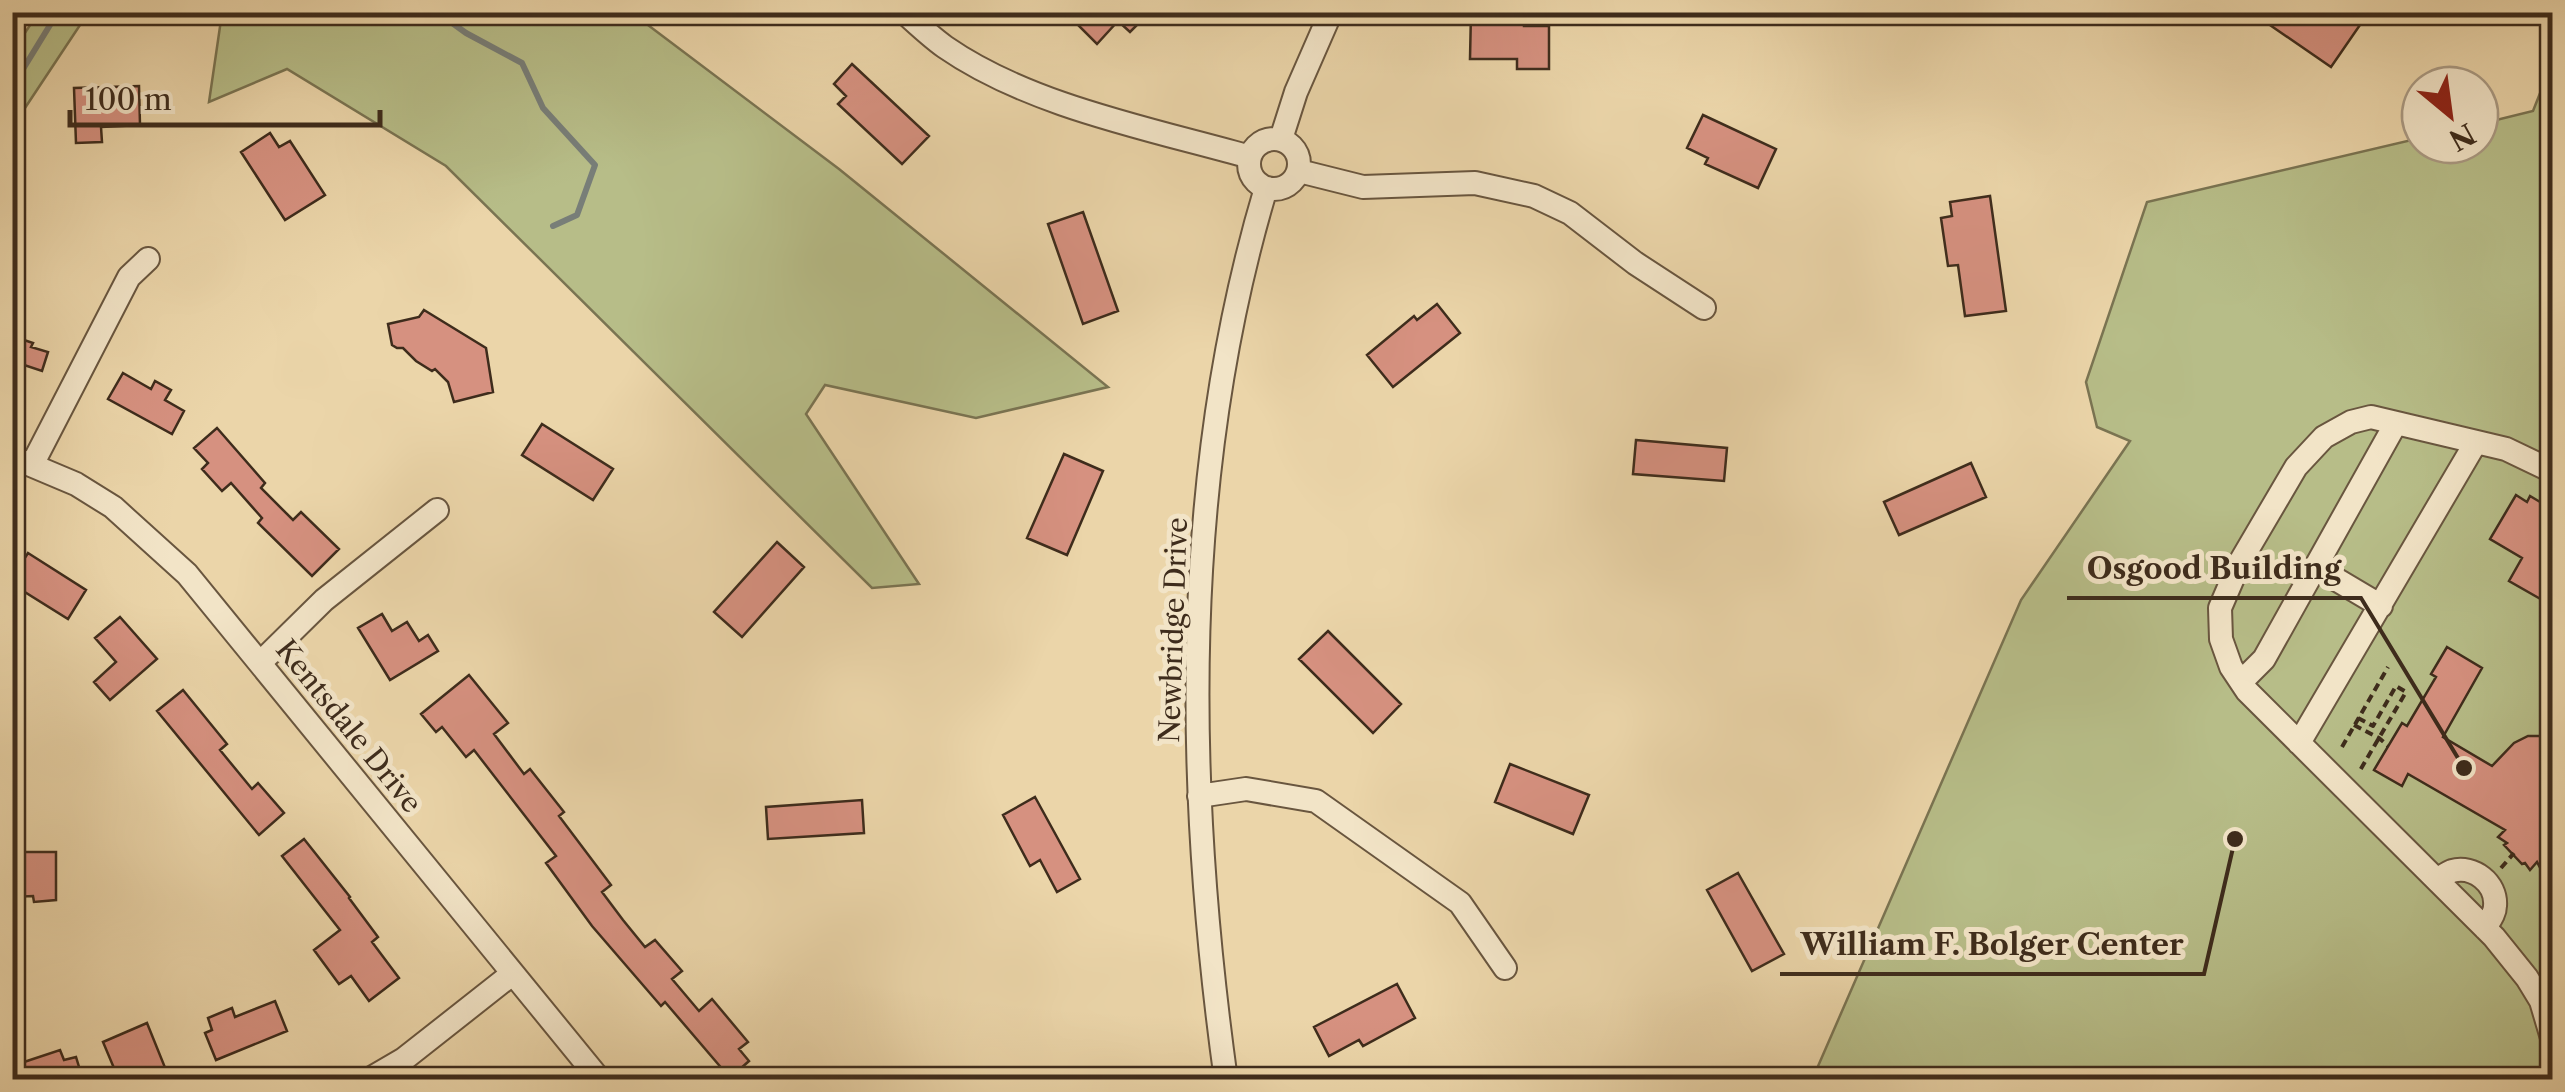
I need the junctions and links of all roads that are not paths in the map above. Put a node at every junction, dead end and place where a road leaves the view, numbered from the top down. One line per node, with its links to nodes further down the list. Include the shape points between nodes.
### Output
1 (904, 12): 4 (street, via 945,47 1040,96)
2 (1331, 12): 3 (street)
3 (1280, 139): 4 (street, via 1258,144); 5 (street, via 1298,155)
4 (1250, 158): 6 (street, via 1254,179)
5 (1299, 172): 6 (street, via 1290,185); 8 (street, via 1363,187 1475,183 1534,196 1570,213)
6 (1266, 188): 19 (street, Newbridge Drive, via 1246,252 1214,422 1200,603)
7 (148, 259): 11 (street, via 129,277)
8 (1704, 308)
9 (2396, 423): 10 (street); 14 (street); 17 (street, via 2371,417 2350,422 2324,437 2296,467 2220,608 2221,639)
10 (2476, 442): 12 (street); 15 (street)
11 (22, 461): 16 (street, Kentsdale Drive, via 112,507 187,574)
12 (2552, 471)
13 (437, 510): 16 (street, via 324,600)
14 (2317, 568): 15 (street); 17 (street, via 2264,659)
15 (2381, 606): 18 (street)
16 (260, 663): 23 (street, Kentsdale Drive)
17 (2241, 682): 18 (street)
18 (2299, 744): 20 (street)
19 (1199, 796): 22 (street, via 1246,789 1316,802 1460,904); 27 (street, Newbridge Drive)
20 (2438, 879): 21 (street); 21 (street, via 2470,871 2492,886 2496,904)
21 (2485, 928): 24 (street, via 2527,978)
22 (1505, 968)
23 (512, 974): 25 (street); 26 (street, Kentsdale Drive)
24 (2552, 1038)
25 (368, 1080)
26 (600, 1080)
27 (1226, 1080)

